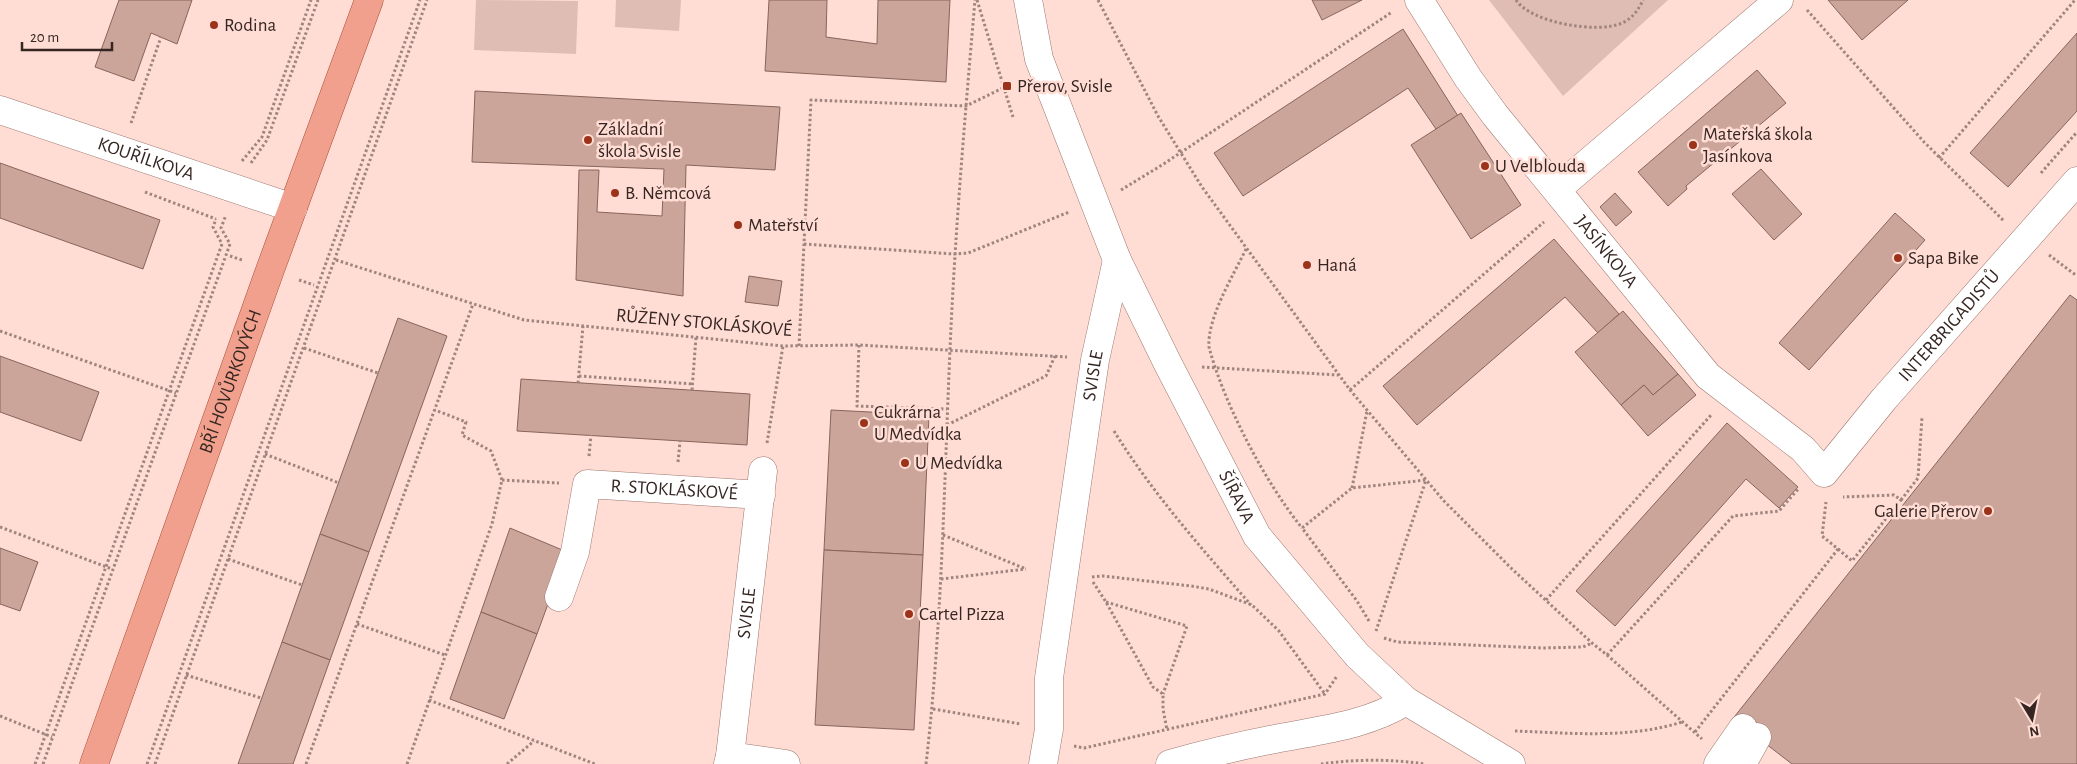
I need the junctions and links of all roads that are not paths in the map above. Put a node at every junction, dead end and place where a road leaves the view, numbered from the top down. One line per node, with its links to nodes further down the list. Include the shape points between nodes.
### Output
1 (369, 0): 8 (main road, BŘÍ HOVŮRKOVÝCH)
2 (1028, 0): 9 (street, via 1039,59)
3 (1790, 2): 7 (street)
4 (1409, 4): 7 (street, JASÍNKOVA)
5 (0, 110): 8 (street, KOUŘÍLKOVA)
6 (2077, 181): 11 (street, INTERBRIGADISTŮ, via 1884,399)
7 (1557, 189): 11 (street, JASÍNKOVA, via 1708,376 1803,449)
8 (293, 208): 16 (main road, BŘÍ HOVŮRKOVÝCH)
9 (1118, 260): 13 (street, ŠÍŘAVA, via 1257,536 1357,655); 18 (street, SVISLE, via 1095,360 1088,407 1048,678 1049,729)
10 (762, 483): 12 (street, R. STOKLÁSKOVÉ, via 587,484 576,552); 15 (street, SVISLE)
11 (1820, 485)
12 (559, 597)
13 (1406, 701): 19 (street, via 1387,712 1350,725); 20 (street, ŠÍŘAVA)
14 (1712, 753): 21 (street, via 1750,732)
15 (729, 760): 17 (street, SVISLE)
16 (94, 764)
17 (786, 764)
18 (1043, 764)
19 (1170, 764)
20 (1511, 764)
21 (1742, 764)

